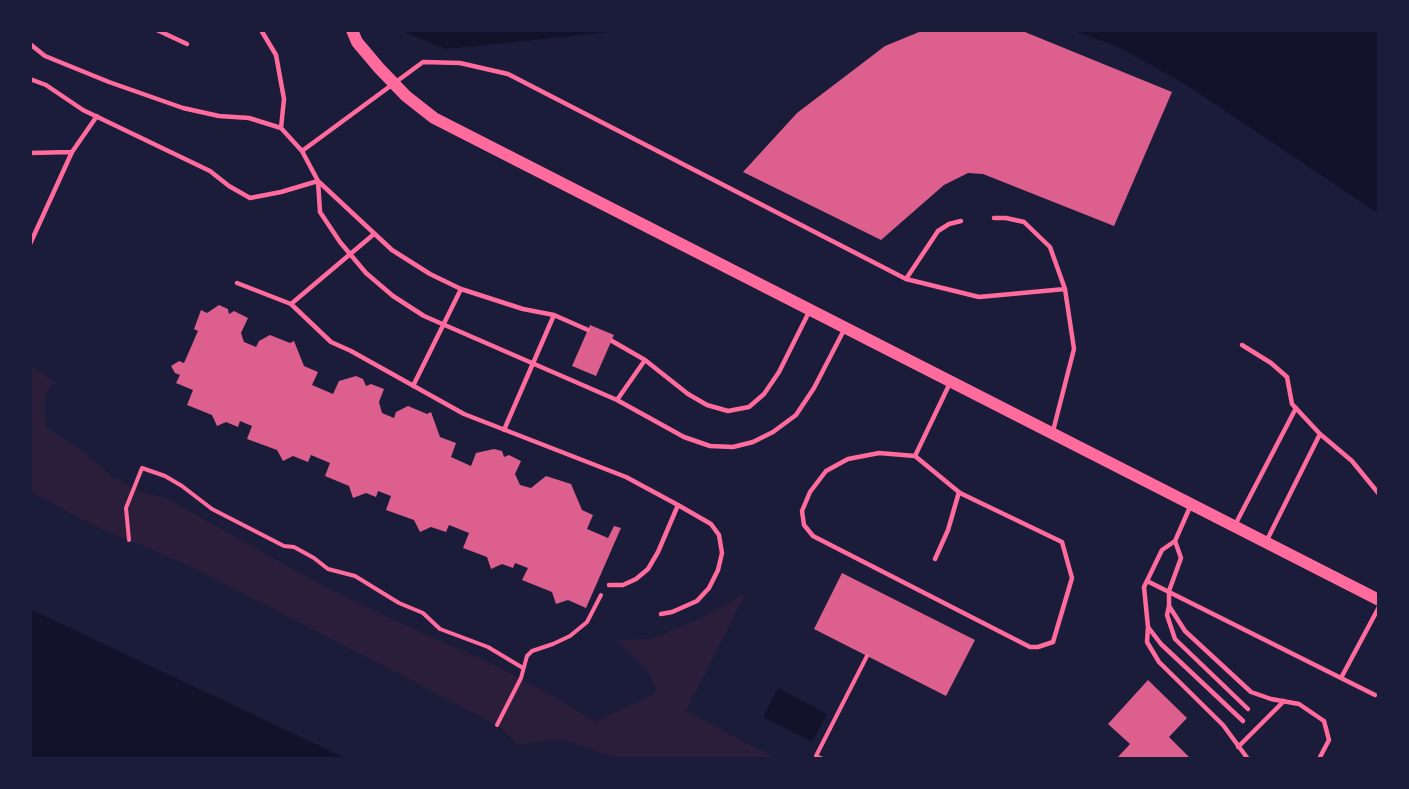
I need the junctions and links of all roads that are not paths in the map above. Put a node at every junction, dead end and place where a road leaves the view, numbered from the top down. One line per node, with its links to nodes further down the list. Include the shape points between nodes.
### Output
1 (157, 30): 5 (lane)
2 (261, 30): 8 (lane, via 276,55 284,99)
3 (352, 30): 23 (main road, via 379,68 434,118)
4 (30, 44): 8 (lane, via 45,56 183,108 249,118)
5 (187, 44)
6 (30, 79): 7 (lane)
7 (97, 116): 11 (lane); 12 (lane, via 210,171 250,198)
8 (281, 128): 9 (lane)
9 (302, 151): 12 (lane); 18 (lane, via 423,62 460,63 508,74)
10 (30, 153): 11 (lane)
11 (72, 153): 16 (lane)
12 (318, 181): 15 (lane); 17 (lane, via 320,212)
13 (994, 218): 21 (lane, via 1024,222 1050,247)
14 (961, 221): 18 (lane, via 938,231)
15 (374, 234): 17 (lane); 20 (lane, via 392,250)
16 (30, 244)
17 (350, 254): 22 (lane); 25 (lane, via 393,296)
18 (906, 279): 21 (lane, via 979,297)
19 (237, 283): 22 (lane)
20 (460, 289): 24 (lane); 25 (lane)
21 (1065, 289): 37 (lane, via 1074,349)
22 (291, 304): 33 (lane, via 332,342)
23 (810, 309): 26 (main road); 30 (lane, via 779,372 749,407 728,411 708,405)
24 (554, 315): 27 (lane); 31 (lane)
25 (444, 325): 31 (lane); 33 (lane)
26 (846, 327): 32 (main road); 34 (lane, via 796,415 753,442 732,447 710,446 684,437)
27 (588, 330)
28 (612, 340): 30 (lane)
29 (1242, 345): 35 (lane, via 1287,377)
30 (645, 360): 34 (lane)
31 (533, 363): 34 (lane); 36 (lane)
32 (951, 381): 37 (main road); 39 (lane)
33 (413, 386): 36 (lane, via 464,414)
34 (617, 400)
35 (1296, 408): 38 (lane); 44 (lane)
36 (504, 430): 43 (lane, via 626,477)
37 (1052, 433): 42 (main road)
38 (1320, 435): 41 (lane, via 1352,460); 46 (lane)
39 (915, 456): 40 (lane); 40 (lane, via 879,453 848,459 826,471 802,511 804,525 813,536 1029,647 1053,642 1072,578 1062,542)
40 (959, 492): 47 (lane)
41 (1379, 494)
42 (1191, 504): 44 (main road); 45 (lane)
43 (678, 505): 49 (lane, via 648,569 623,585); 54 (lane, via 711,524 719,535 722,554 709,588 697,601)
44 (1234, 526): 46 (main road)
45 (1175, 541): 48 (lane, via 1161,550); 50 (lane, via 1181,558)
46 (1265, 542): 51 (main road)
47 (935, 559)
48 (1147, 581): 50 (lane); 55 (lane, via 1144,588)
49 (609, 585)
50 (1169, 591): 52 (lane); 56 (lane)
51 (1379, 600)
52 (1169, 606): 58 (lane, via 1185,632 1251,692); 59 (lane, via 1167,615 1175,639)
53 (1379, 607): 56 (lane)
54 (661, 614)
55 (1148, 627): 60 (lane); 61 (lane, via 1147,642 1159,662 1223,725)
56 (1341, 678): 57 (lane)
57 (1376, 695)
58 (1284, 702): 61 (lane); 63 (lane, via 1299,704 1324,721 1329,740)
59 (1248, 709)
60 (1243, 721)
61 (1238, 747): 62 (lane)
62 (1248, 759)
63 (1319, 759)

